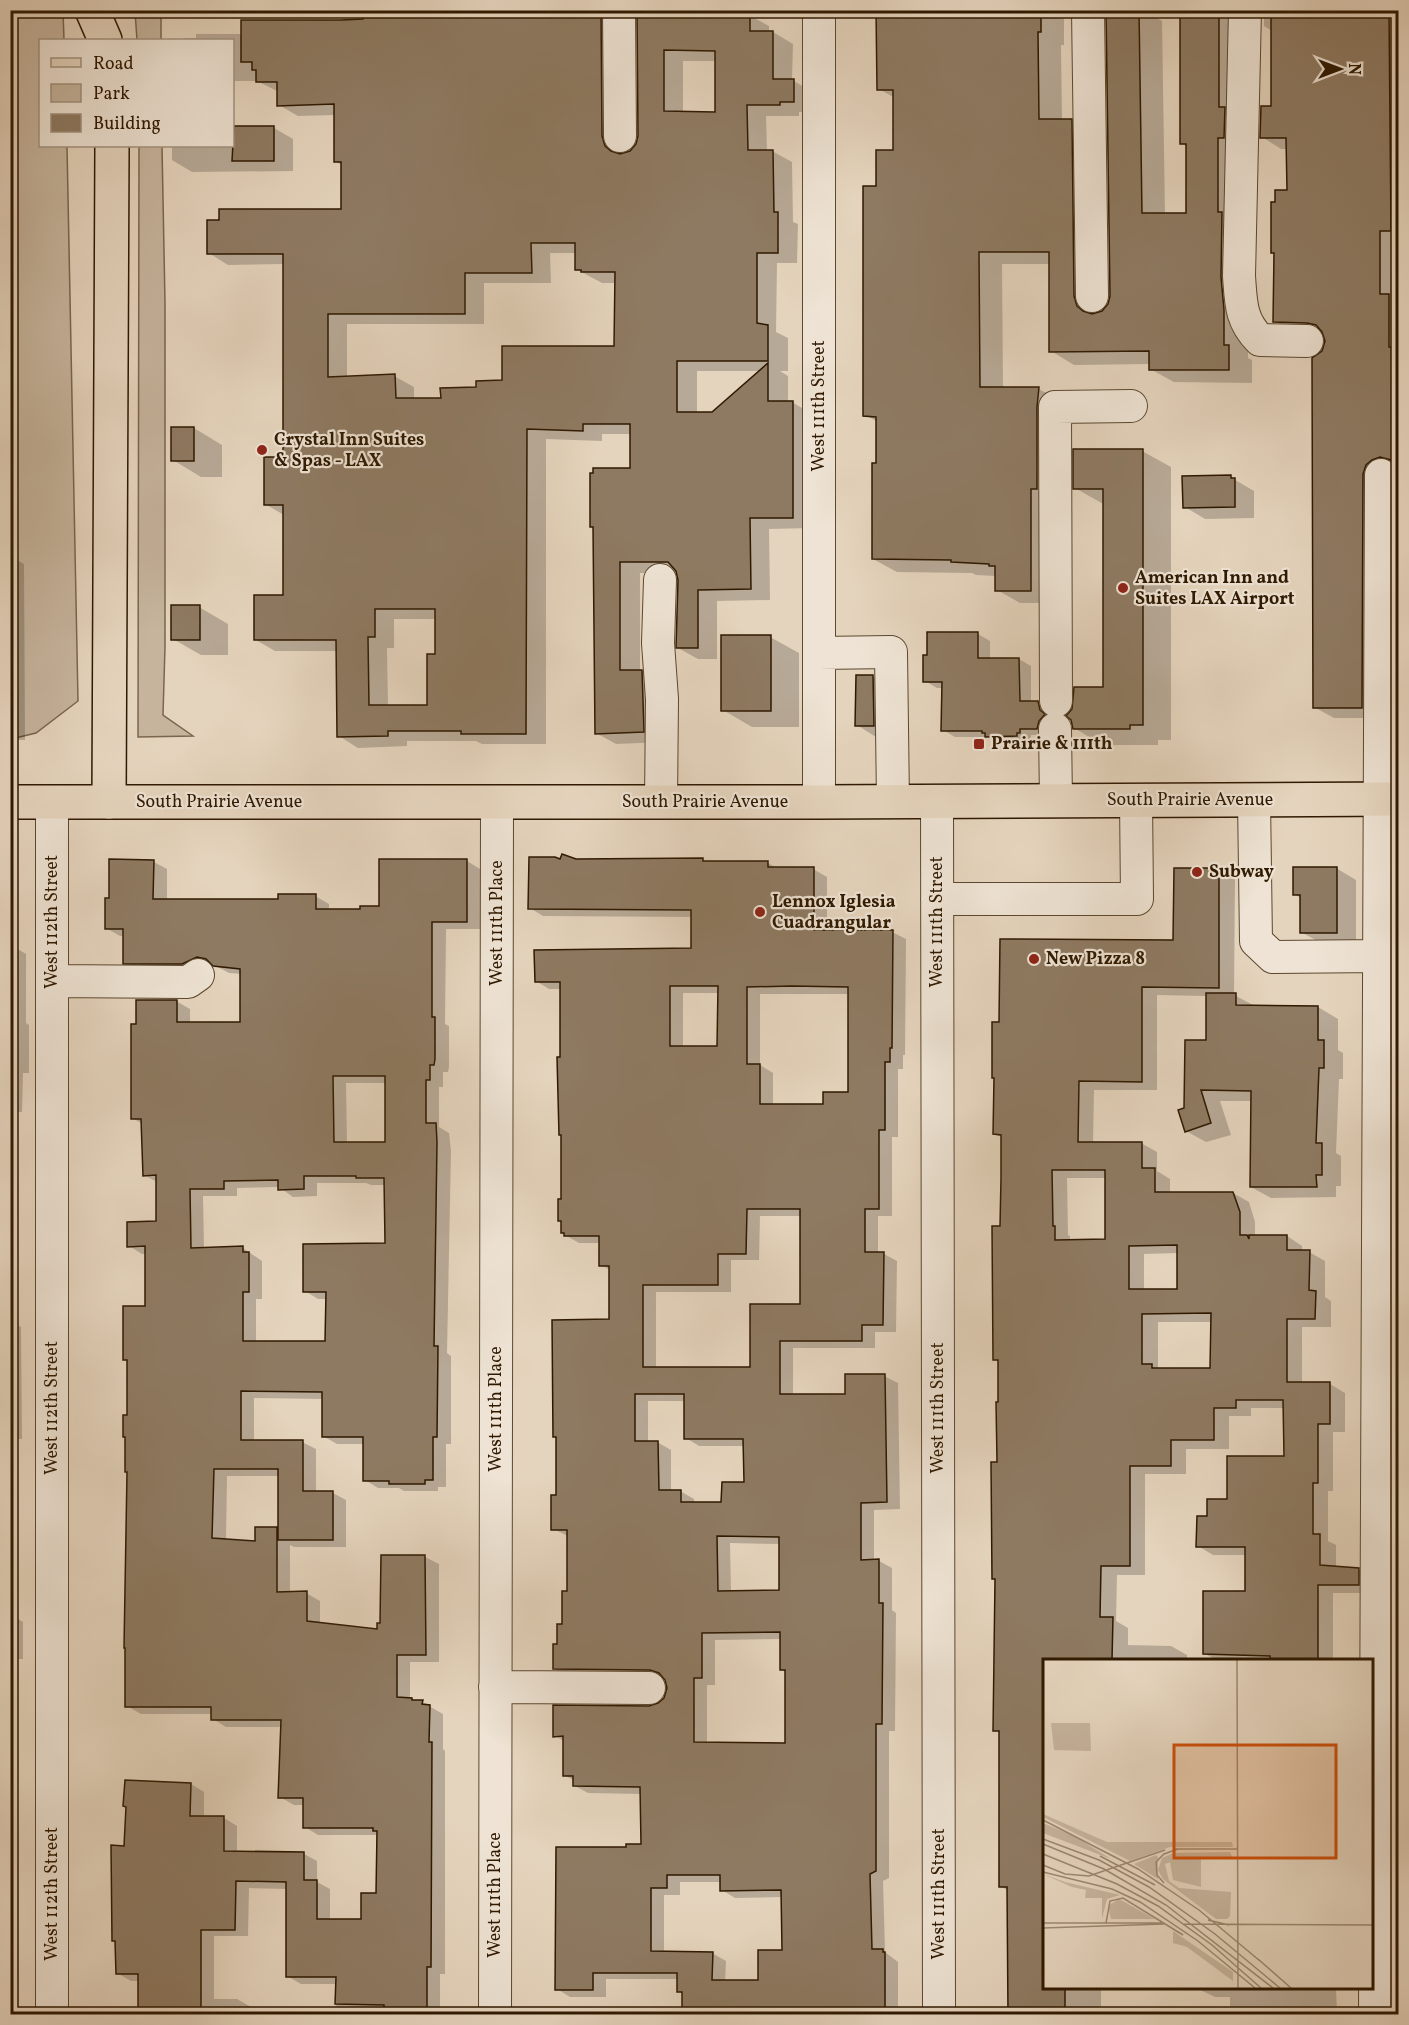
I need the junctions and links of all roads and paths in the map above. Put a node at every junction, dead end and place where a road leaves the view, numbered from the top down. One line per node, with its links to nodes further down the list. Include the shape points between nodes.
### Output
1 (92, 10): 7 (main road)
2 (109, 10): 8 (main road)
3 (619, 10): 9 (street)
4 (819, 10): 16 (street, West 111th Street)
5 (1088, 10): 11 (street)
6 (1245, 10): 12 (street, via 1241,310 1260,340)
7 (105, 39)
8 (111, 39)
9 (620, 136)
10 (112, 147): 24 (main road)
11 (1092, 296)
12 (1307, 341)
13 (1131, 406): 21 (street, via 1055,407)
14 (1381, 475): 19 (street)
15 (660, 580): 25 (street)
16 (819, 653): 26 (street, West 111th Street); 27 (street, via 891,652)
17 (1136, 800): 18 (main road, South Prairie Avenue); 21 (main road, South Prairie Avenue); 29 (street, via 1137,898)
18 (1254, 800): 19 (main road, South Prairie Avenue); 30 (street, via 1256,941 1273,957)
19 (1389, 800): 30 (street)
20 (937, 801): 21 (main road, South Prairie Avenue); 27 (main road, South Prairie Avenue); 29 (street, West 111th Street)
21 (1056, 801)
22 (10, 802): 23 (main road, South Prairie Avenue)
23 (52, 802): 24 (main road, South Prairie Avenue); 32 (street, West 112th Street)
24 (109, 802): 28 (main road, South Prairie Avenue)
25 (661, 802): 26 (main road, South Prairie Avenue); 28 (main road, South Prairie Avenue)
26 (819, 802): 27 (main road, South Prairie Avenue)
27 (892, 802)
28 (497, 803): 33 (street, West 111th Place)
29 (937, 899): 37 (street, West 111th Street)
30 (1385, 945): 38 (street)
31 (198, 975): 32 (street, via 188,982)
32 (52, 981): 35 (street, West 112th Street)
33 (495, 1688): 34 (street); 36 (street, West 111th Place)
34 (649, 1688)
35 (52, 2014)
36 (495, 2014)
37 (939, 2014)
38 (1375, 2014)

